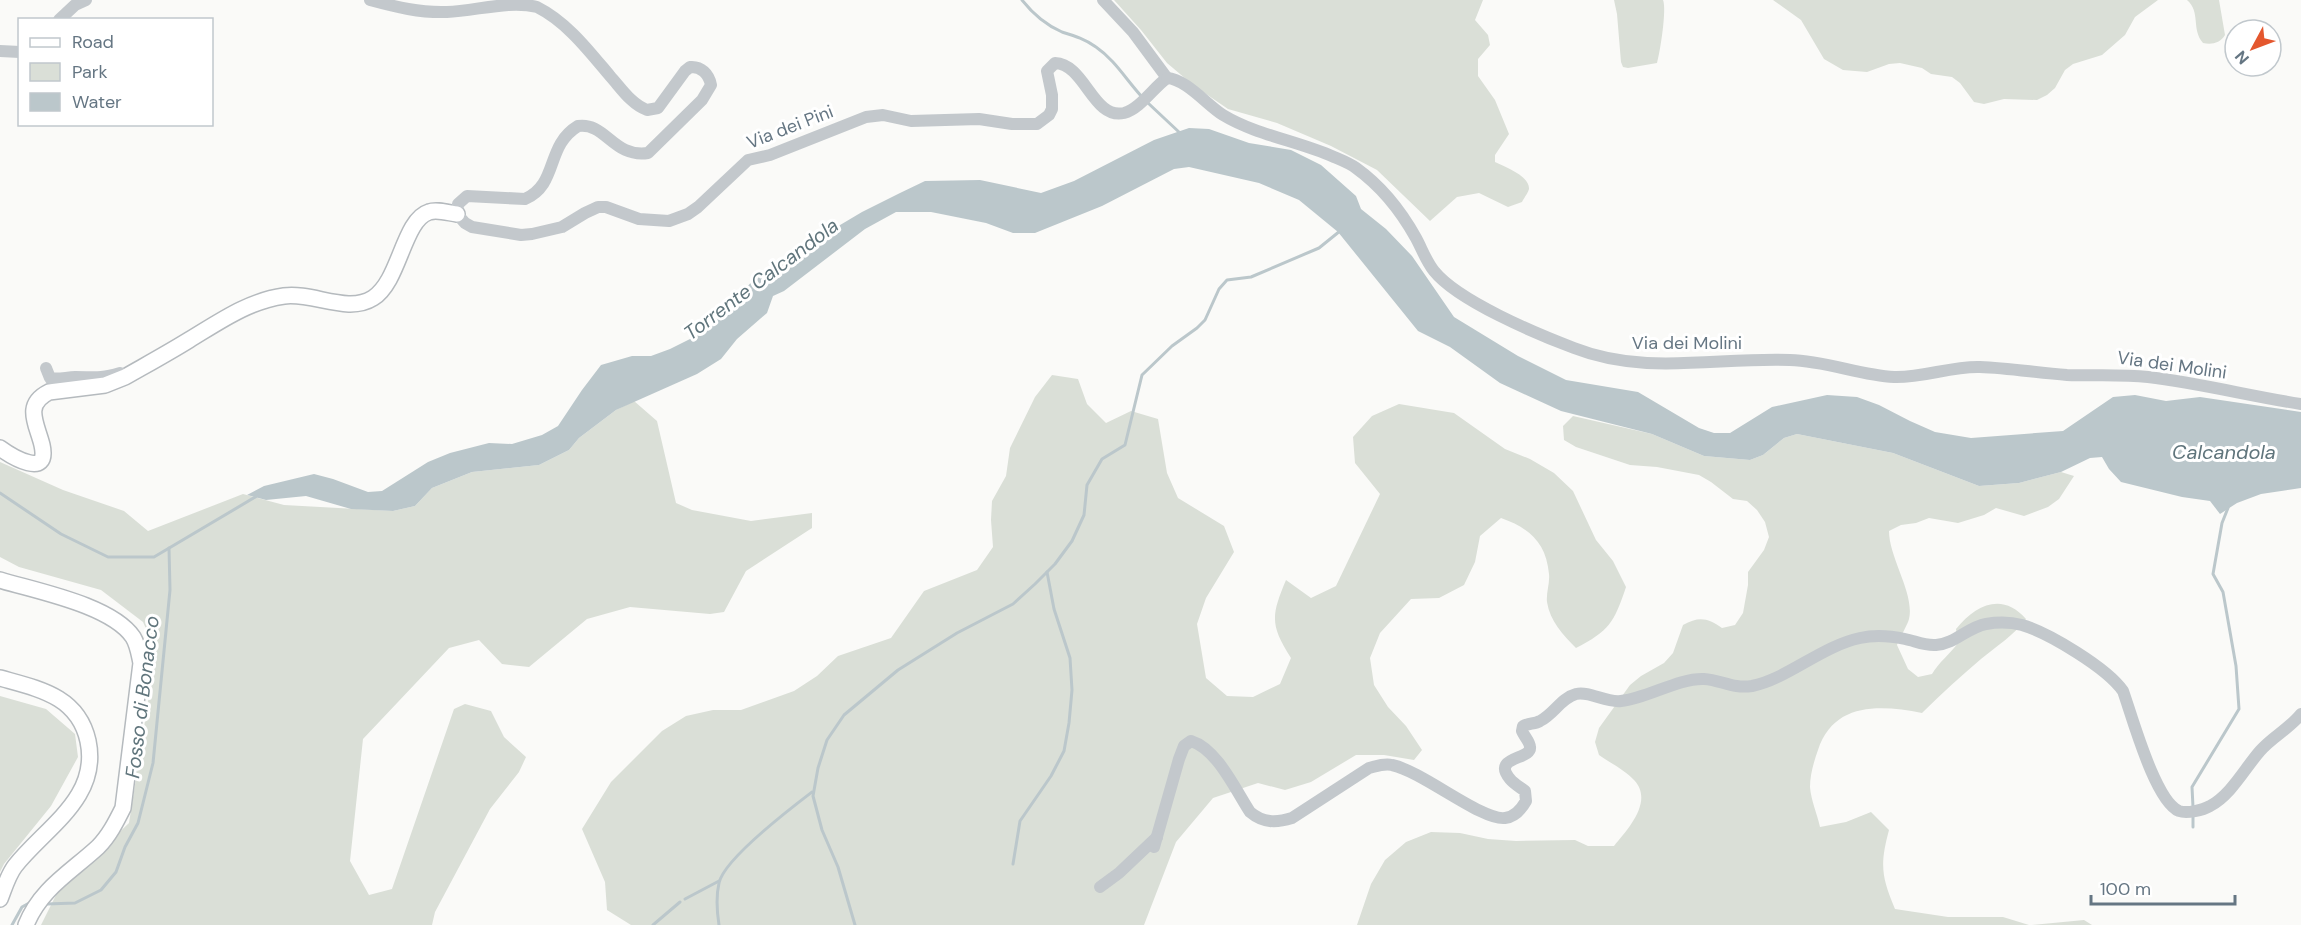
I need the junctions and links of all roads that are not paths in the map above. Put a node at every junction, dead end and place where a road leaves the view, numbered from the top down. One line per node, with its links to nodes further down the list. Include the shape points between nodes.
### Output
1 (86, 0): 5 (street)
2 (370, 0): 4 (street, via 406,10 448,12 498,3)
3 (1103, 0): 8 (street, via 1133,32)
4 (536, 4): 9 (street, via 569,30 642,108 658,108 690,68 701,69 708,75 709,91 648,153 628,152 593,128 578,126 558,145 545,180 533,195 525,199 467,196 458,204)
5 (61, 18)
6 (0, 51): 7 (street)
7 (18, 52)
8 (1166, 79): 9 (street, Via dei Pini, via 1124,113 1112,112 1099,104 1072,69 1055,63 1047,71 1052,108 1037,123 1012,124 979,118 911,122 866,117 748,160 698,207 669,221 639,219 598,207 562,227 521,235 472,227); 12 (street, Via dei Molini, via 1174,78 1184,84 1224,116 1353,165 1397,208 1435,272 1456,291 1547,337 1611,360 1661,365 1786,360 1906,377 1961,367 2110,374 2151,377)
9 (457, 214): 10 (main road, via 432,211 419,219 391,276 374,298 351,305 298,295 259,302)
10 (147, 365): 11 (street, via 99,379 50,378); 13 (main road, via 105,385 42,396 34,409 42,445 38,462 24,463)
11 (46, 368)
12 (2301, 404)
13 (0, 448)
14 (0, 580): 19 (main road, via 105,614 132,636 141,663 123,808 100,845 44,893)
15 (0, 678): 18 (main road, via 32,687 68,705 86,729 89,748 89,772 78,800 14,867)
16 (2301, 714): 17 (street, via 2264,747 2223,796 2210,806 2178,810 2166,800 2156,782 2123,691 2115,680 2032,629 2000,622 1982,625 1936,645 1885,636 1861,637 1751,686 1729,686 1704,679 1618,701 1579,693 1565,699 1539,722 1522,730 1529,752 1512,759 1506,771 1525,791 1526,801 1507,818 1482,811 1418,774 1380,764 1292,818 1267,821 1250,812 1213,755 1191,741 1184,746 1176,768 1156,842)
17 (1100, 887)
18 (0, 899)
19 (27, 923)

